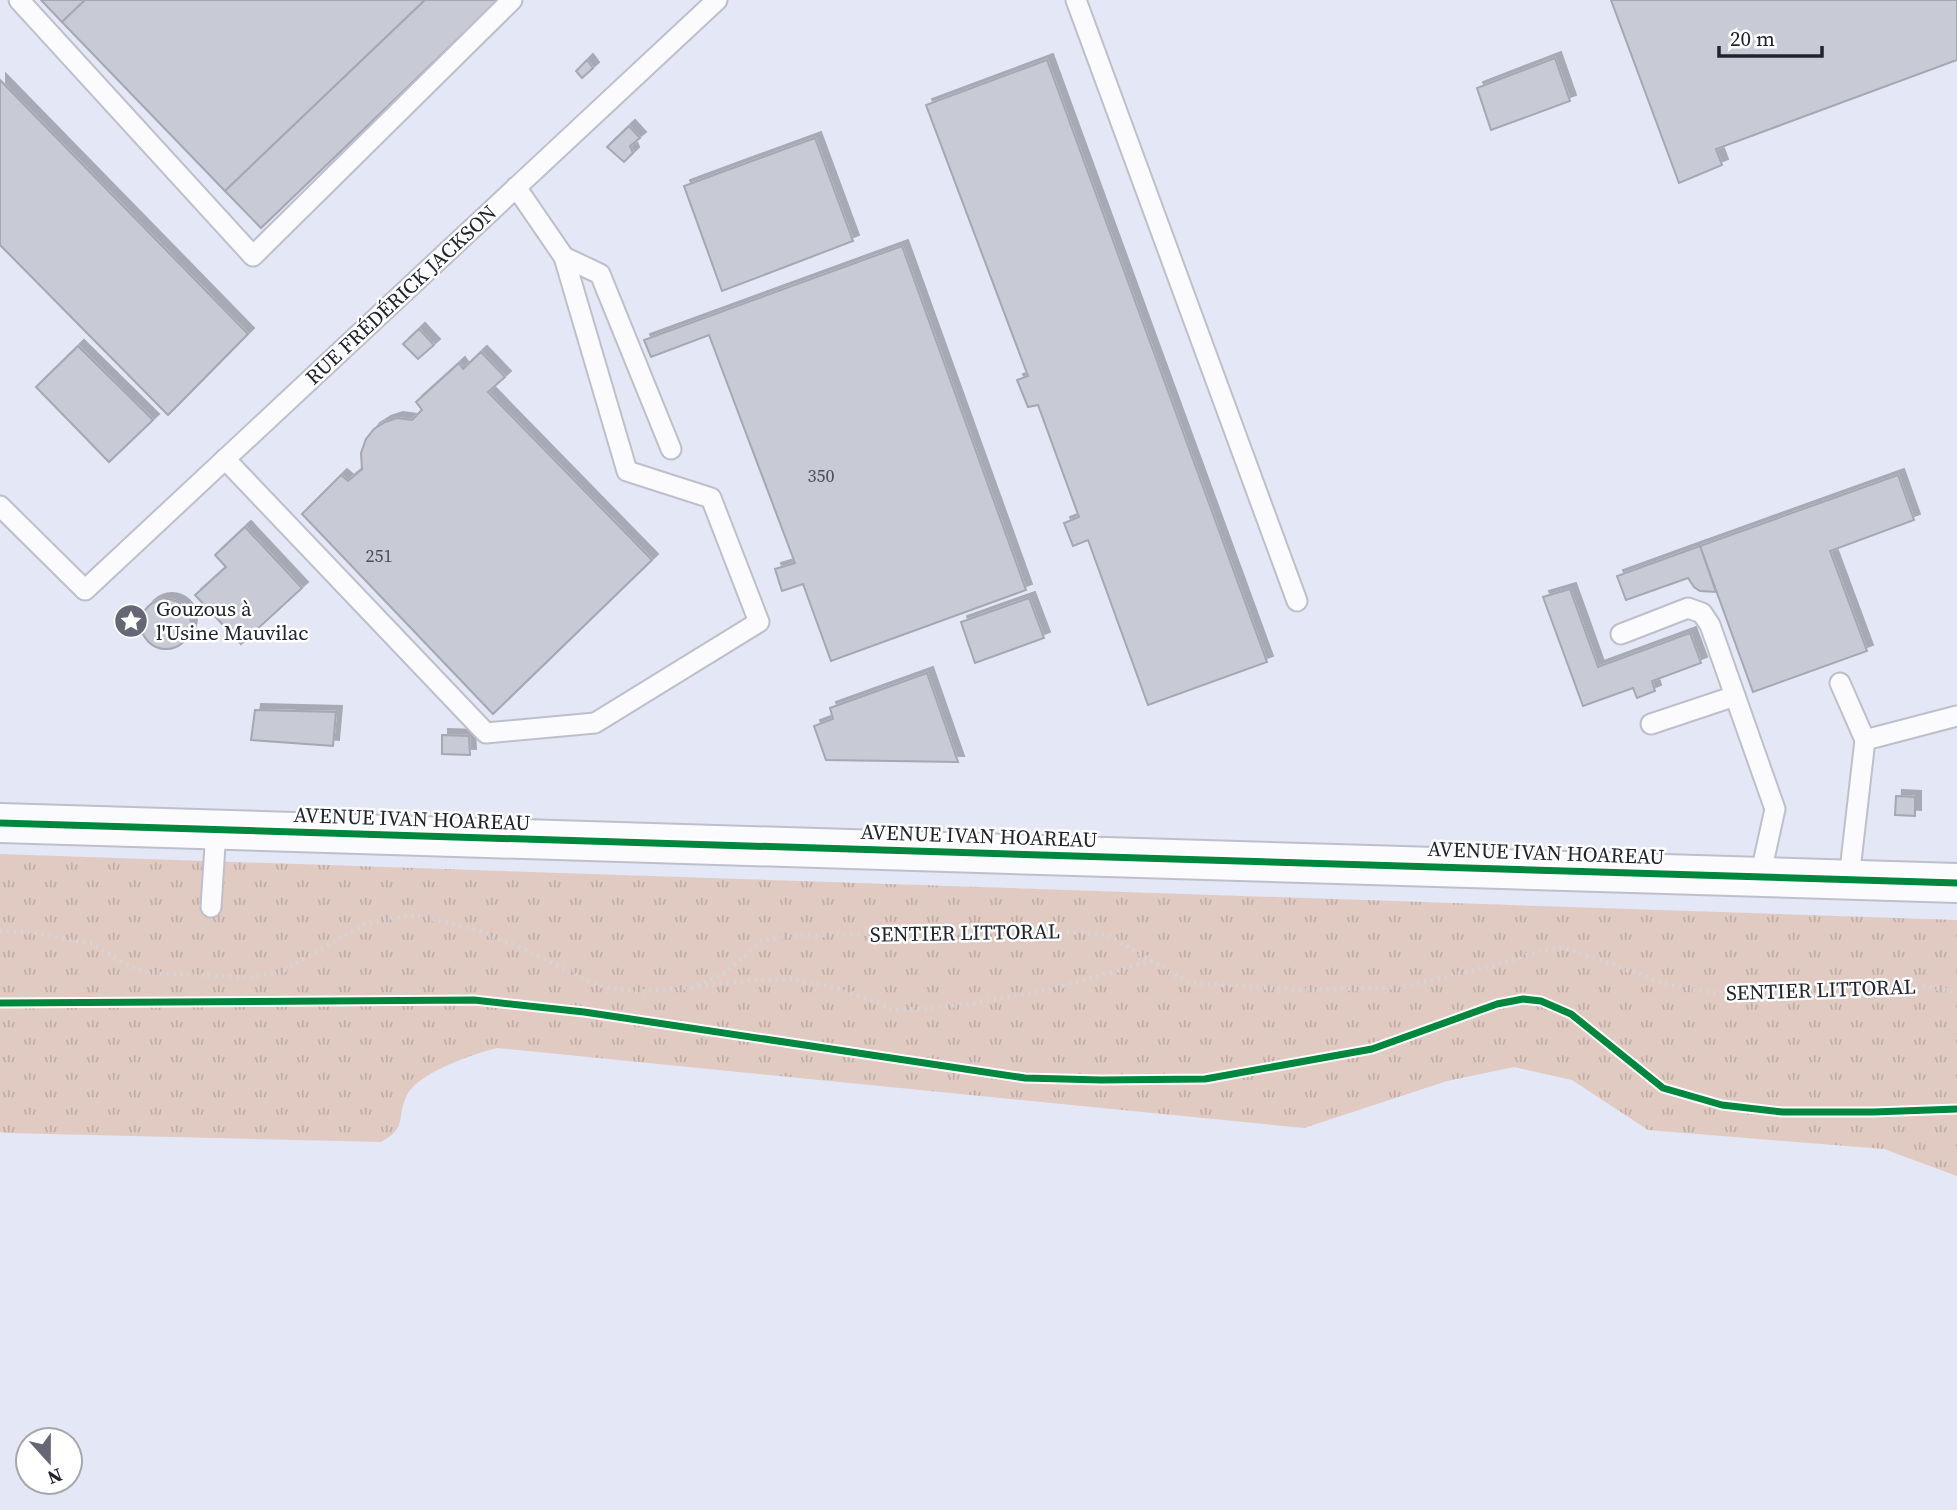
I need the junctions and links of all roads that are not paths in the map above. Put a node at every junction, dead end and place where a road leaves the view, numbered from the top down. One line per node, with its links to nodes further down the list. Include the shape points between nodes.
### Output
1 (19, 0): 2 (lane, via 253,256)
2 (512, 0)
3 (717, 0): 5 (lane, RUE FRÉDÉRICK JACKSON)
4 (1076, 0): 10 (lane)
5 (516, 187): 6 (lane); 8 (lane, RUE FRÉDÉRICK JACKSON)
6 (564, 257): 7 (lane, via 600,274); 8 (lane, via 627,471 711,498 759,622 595,723 486,733)
7 (671, 449)
8 (225, 459): 9 (lane, RUE FRÉDÉRICK JACKSON, via 85,590)
9 (0, 506)
10 (1297, 601)
11 (1621, 634): 13 (lane, via 1688,608 1702,612)
12 (1840, 683): 16 (lane)
13 (1735, 695): 15 (lane); 19 (lane, via 1775,809)
14 (1957, 716): 16 (lane)
15 (1651, 724)
16 (1865, 740): 20 (lane)
17 (0, 823): 18 (street, AVENUE IVAN HOAREAU)
18 (216, 830): 19 (street, AVENUE IVAN HOAREAU); 22 (lane)
19 (1760, 877): 20 (street, AVENUE IVAN HOAREAU)
20 (1849, 879): 21 (street, AVENUE IVAN HOAREAU)
21 (1957, 883)
22 (211, 907)

